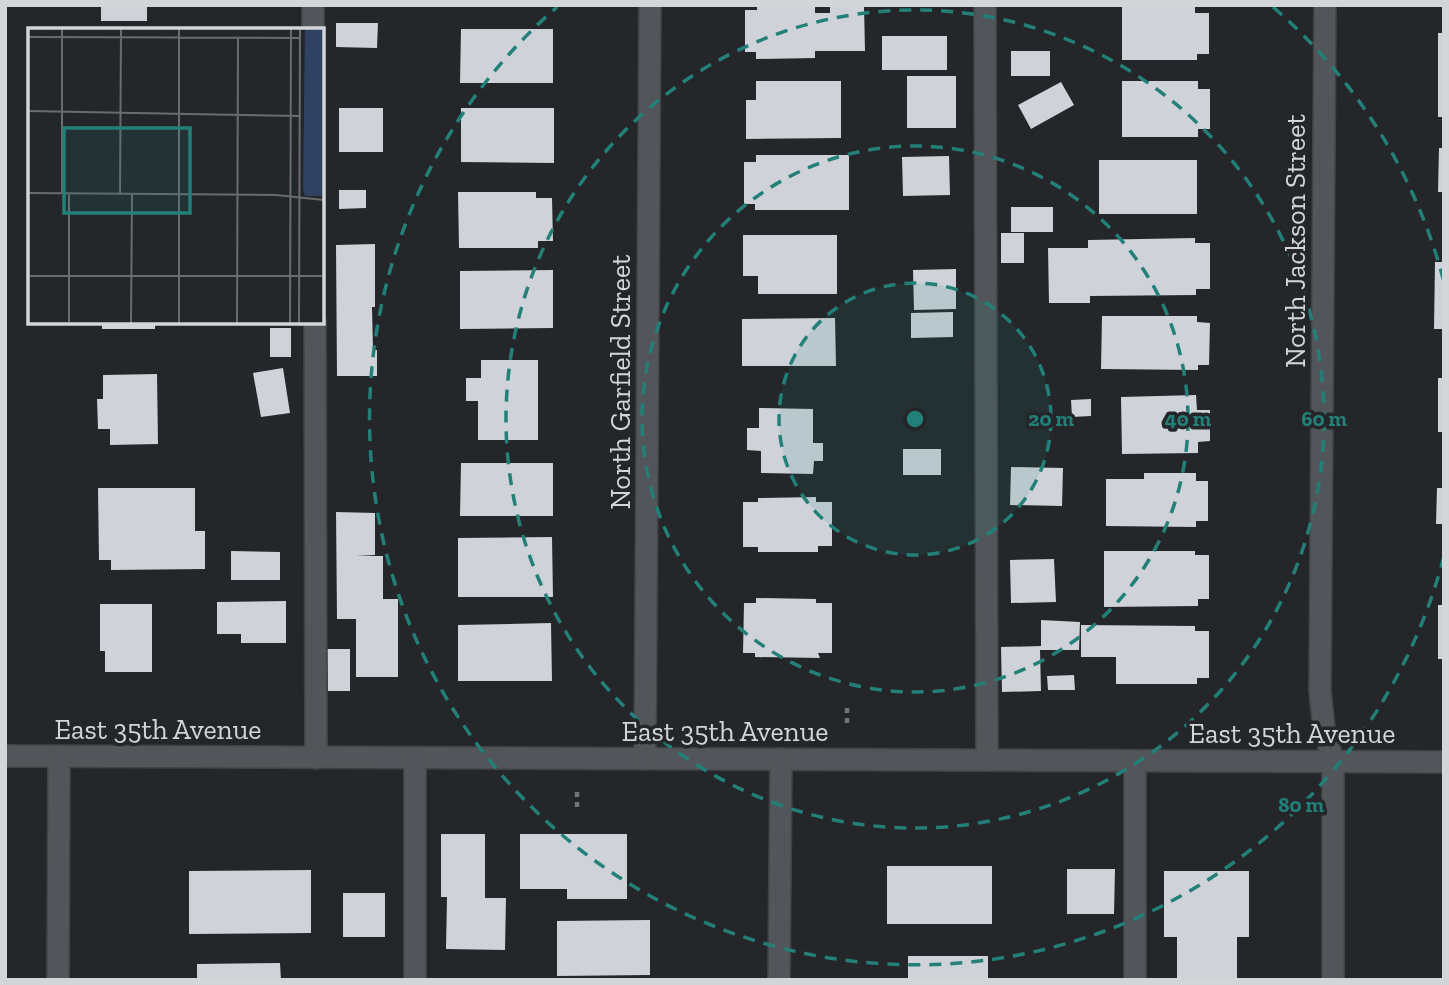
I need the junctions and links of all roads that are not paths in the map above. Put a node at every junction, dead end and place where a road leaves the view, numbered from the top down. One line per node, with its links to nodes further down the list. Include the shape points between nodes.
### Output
1 (313, 5): 5 (street)
2 (650, 5): 11 (street, North Garfield Street)
3 (985, 5): 13 (street)
4 (1325, 5): 15 (street, North Jackson Street, via 1320,691)
5 (313, 28)
6 (314, 324): 9 (street)
7 (5, 756): 8 (street, East 35th Avenue)
8 (59, 756): 9 (street, East 35th Avenue); 17 (street)
9 (316, 758): 10 (street, East 35th Avenue)
10 (415, 758): 11 (street, East 35th Avenue); 18 (street)
11 (645, 759): 12 (street, East 35th Avenue)
12 (781, 759): 13 (street, East 35th Avenue); 19 (street)
13 (987, 760): 14 (street, East 35th Avenue)
14 (1135, 761): 15 (street, East 35th Avenue); 20 (street)
15 (1333, 762): 16 (street, East 35th Avenue); 21 (street, North Jackson Street)
16 (1444, 762)
17 (58, 980)
18 (415, 980)
19 (779, 980)
20 (1135, 980)
21 (1333, 980)

